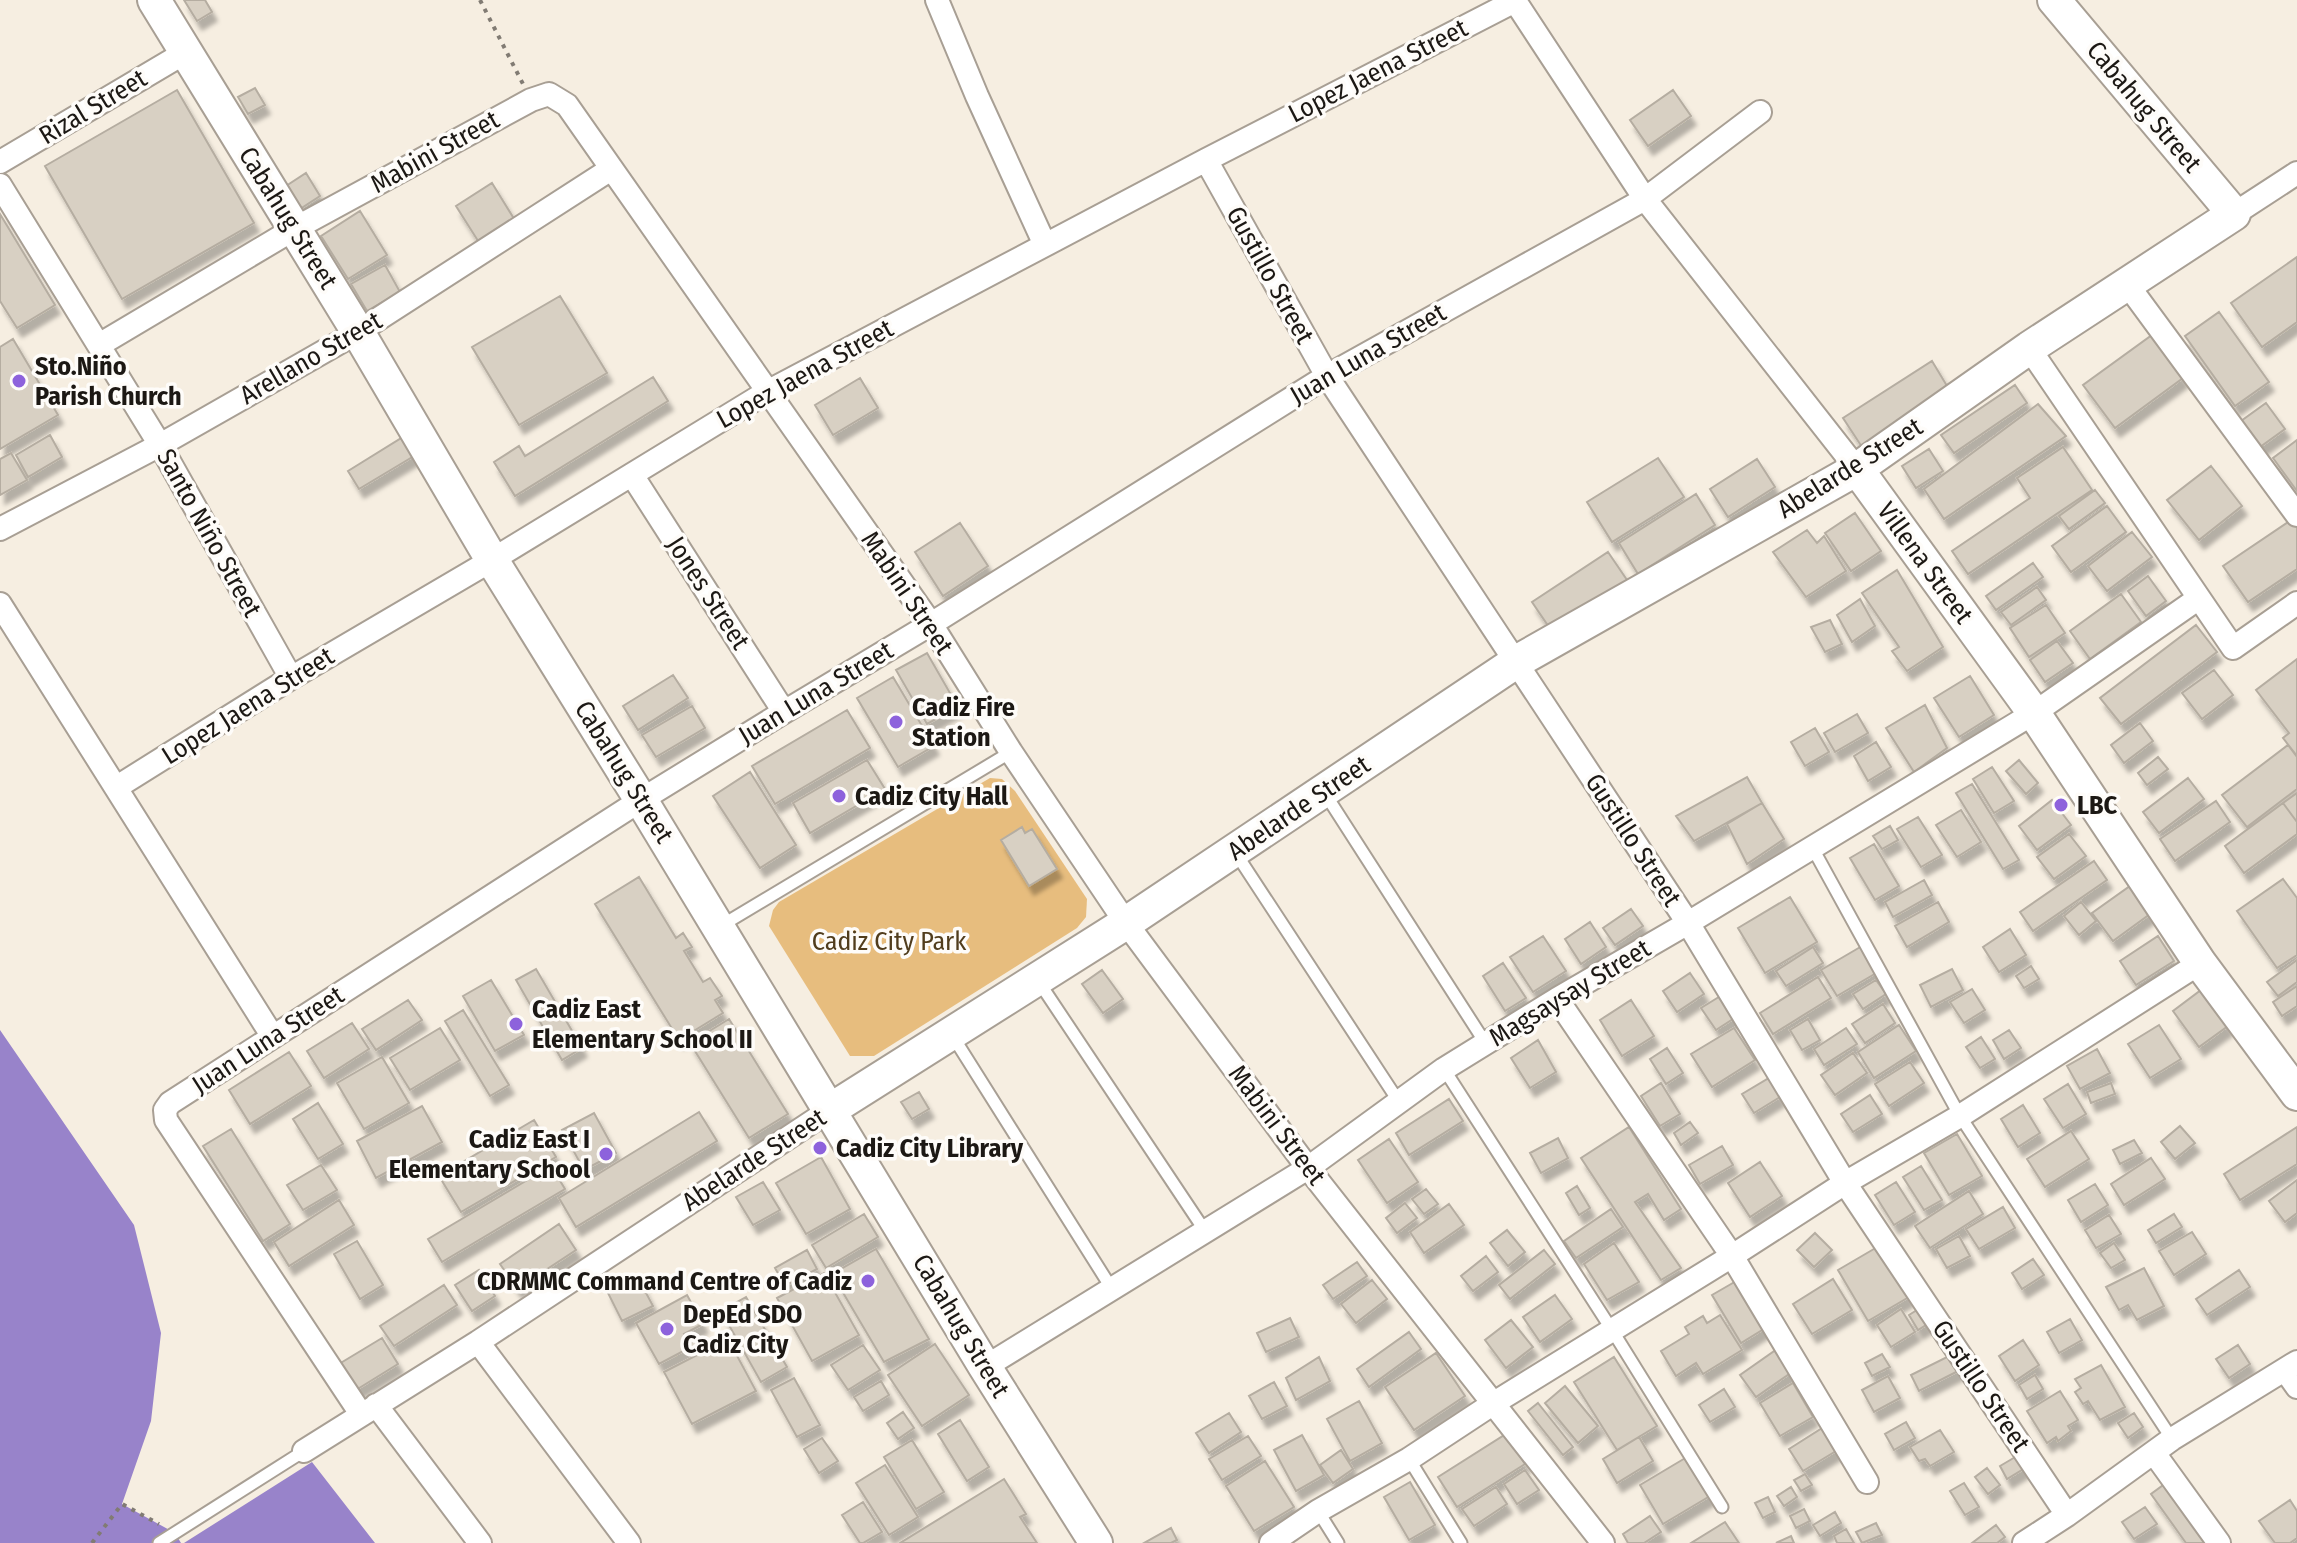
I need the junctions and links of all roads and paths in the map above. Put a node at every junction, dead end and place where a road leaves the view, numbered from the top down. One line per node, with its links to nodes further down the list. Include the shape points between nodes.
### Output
1 (154, 0): 6 (street, Cabahug Street)
2 (480, 0): 7 (path)
3 (937, 0): 17 (street)
4 (2054, 0): 15 (street, Cabahug Street)
5 (1515, 1): 9 (street, Lopez Jaena Street); 14 (street, Villena Street)
6 (186, 52): 10 (street, Rizal Street); 16 (street, Cabahug Street)
7 (531, 100): 11 (street, Mabini Street, via 549,94 567,105); 16 (street, Mabini Street)
8 (1760, 112): 14 (street, Juan Luna Street)
9 (1206, 160): 17 (street, Lopez Jaena Street); 22 (street, Gustillo Street)
10 (0, 162)
11 (611, 169): 19 (street, Arellano Street); 23 (street, Mabini Street)
12 (2297, 173): 15 (street, Abelarde Street)
13 (0, 185): 20 (street, Santo Niño Street)
14 (1645, 199): 22 (street, Juan Luna Street); 25 (street, Villena Street)
15 (2234, 214): 18 (street, Abelarde Street)
16 (294, 229): 19 (street, Cabahug Street); 20 (street, Mabini Street)
17 (1045, 245): 23 (street, Lopez Jaena Street)
18 (2127, 284): 21 (street, Abelarde Street); 27 (street)
19 (358, 332): 24 (street, Arellano Street); 29 (street, Cabahug Street)
20 (99, 345): 24 (street, Santo Niño Street)
21 (2029, 348): 25 (street, Abelarde Street); 30 (street)
22 (1327, 376): 33 (street, Juan Luna Street); 34 (street, Gustillo Street)
23 (767, 392): 26 (street, Lopez Jaena Street); 33 (street, Mabini Street)
24 (160, 445): 28 (street, Arellano Street); 35 (street, Santo Niño Street)
25 (1857, 469): 34 (street, Abelarde Street); 37 (street, Villena Street)
26 (632, 475): 29 (street, Lopez Jaena Street); 36 (street, Jones Street)
27 (2297, 515)
28 (0, 529)
29 (492, 560): 35 (street, Lopez Jaena Street); 41 (street, Cabahug Street)
30 (2199, 598): 32 (street, via 2233,648); 37 (street, Magsaysay Street)
31 (0, 604): 39 (street)
32 (2296, 606)
33 (931, 624): 36 (street, Juan Luna Street); 38 (street, Mabini Street)
34 (1516, 662): 40 (street, Abelarde Street); 45 (street, Gustillo Street)
35 (291, 678): 39 (street, Lopez Jaena Street)
36 (784, 712): 41 (street, Juan Luna Street)
37 (2034, 713): 42 (street, Magsaysay Street); 47 (street, Villena Street)
38 (1011, 752): 44 (street, Mabini Street); 46 (lane)
39 (117, 787): 51 (street)
40 (1323, 792): 43 (street, Abelarde Street); 52 (lane)
41 (641, 800): 46 (street, Cabahug Street); 51 (street, Juan Luna Street)
42 (1812, 847): 45 (street, Magsaysay Street); 57 (lane)
43 (1235, 851): 44 (street, Abelarde Street); 55 (lane)
44 (1126, 923): 48 (street, Abelarde Street); 58 (street, Mabini Street)
45 (1688, 923): 49 (street, Magsaysay Street); 59 (street, Gustillo Street)
46 (719, 927): 56 (street, Cabahug Street)
47 (2200, 963): 54 (street, Villena Street); 57 (street)
48 (1037, 980): 50 (street, Abelarde Street); 60 (lane)
49 (1557, 999): 52 (street, Magsaysay Street); 61 (street)
50 (951, 1034): 56 (street, Abelarde Street); 62 (lane)
51 (273, 1037): 68 (street, Juan Luna Street, via 170,1103 166,1120)
52 (1486, 1044): 53 (street, Magsaysay Street)
53 (1444, 1069): 55 (street, Magsaysay Street); 63 (lane)
54 (2297, 1094)
55 (1399, 1102): 58 (street, Magsaysay Street)
56 (830, 1110): 64 (street, Abelarde Street); 65 (street, Cabahug Street)
57 (1960, 1116): 59 (street); 69 (lane)
58 (1308, 1168): 60 (street, Magsaysay Street); 67 (street, Mabini Street)
59 (1845, 1183): 61 (street); 75 (street, Gustillo Street)
60 (1205, 1231): 62 (street, Magsaysay Street)
61 (1732, 1256): 63 (street); 72 (street)
62 (1112, 1289): 65 (street, Magsaysay Street)
63 (1612, 1330): 67 (street); 73 (lane)
64 (478, 1342): 68 (street, Abelarde Street); 81 (street)
65 (985, 1367): 82 (street, Cabahug Street)
66 (2293, 1373): 69 (street)
67 (1494, 1403): 71 (street); 86 (street, Mabini Street)
68 (368, 1410): 70 (street, Abelarde Street); 80 (street)
69 (2163, 1446): 75 (street); 87 (street)
70 (304, 1451): 76 (lane)
71 (1409, 1459): 74 (street); 85 (lane)
72 (1867, 1482)
73 (1722, 1507)
74 (1318, 1511): 83 (street); 84 (lane)
75 (2067, 1515): 77 (street)
76 (175, 1533): 78 (path, via 122,1504); 79 (lane)
77 (2034, 1540)
78 (92, 1543)
79 (159, 1543)
80 (480, 1543)
81 (629, 1543)
82 (1096, 1543)
83 (1271, 1543)
84 (1338, 1543)
85 (1461, 1543)
86 (1603, 1543)
87 (2219, 1543)

